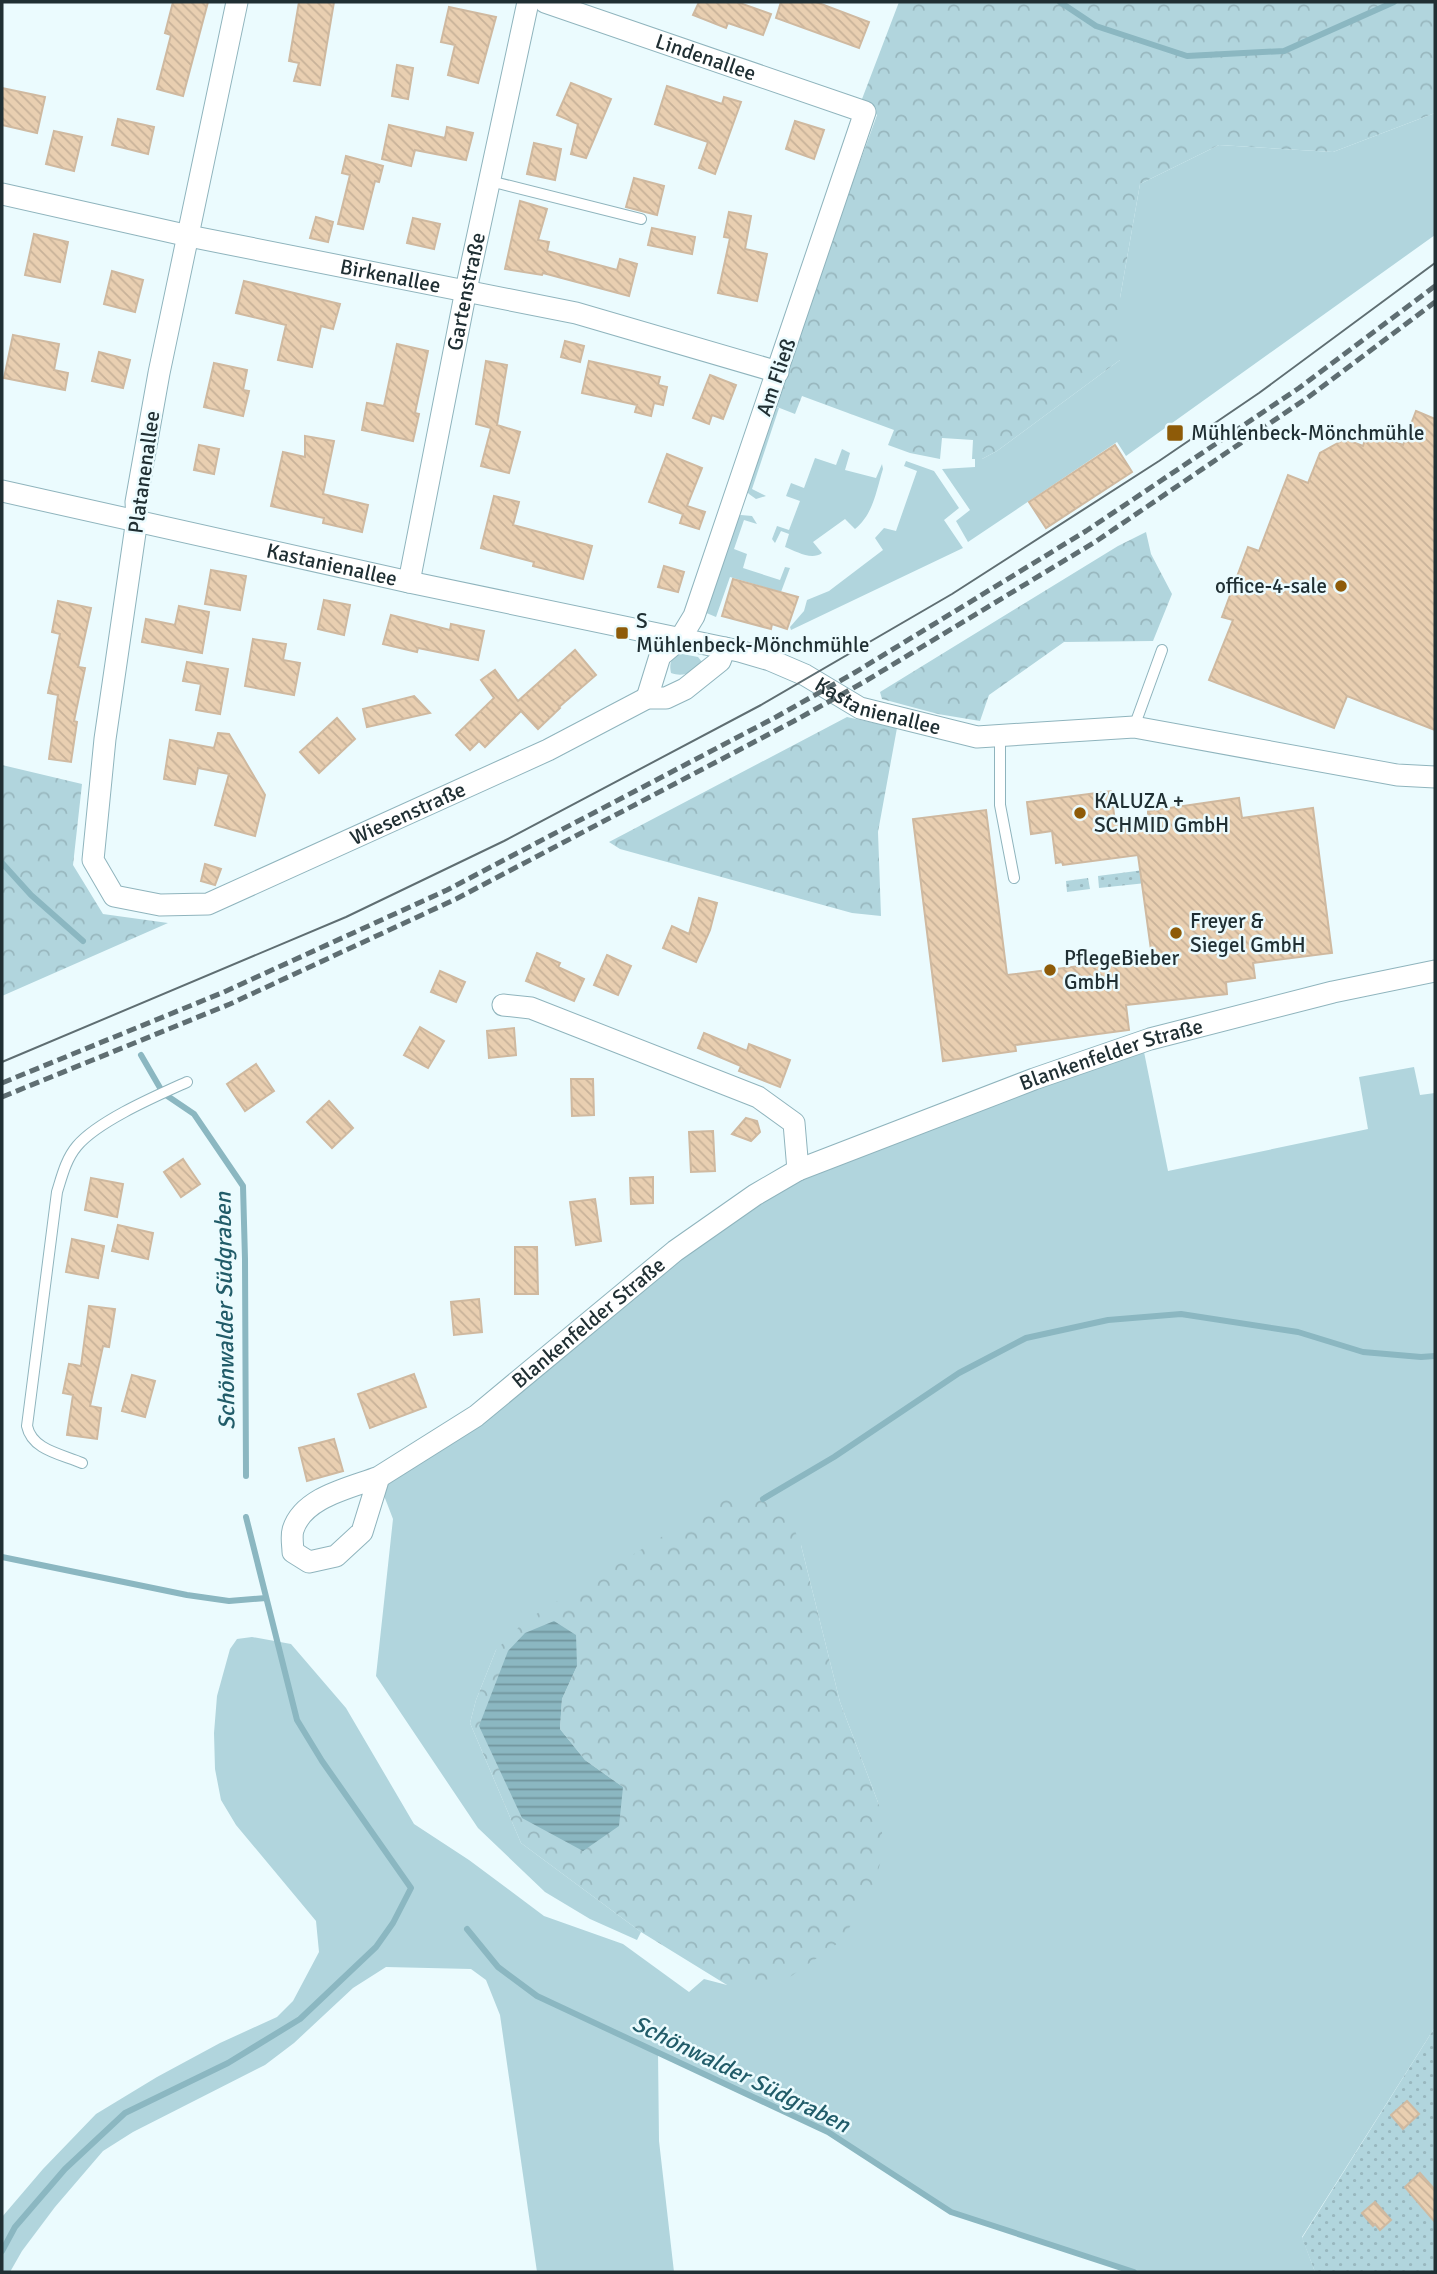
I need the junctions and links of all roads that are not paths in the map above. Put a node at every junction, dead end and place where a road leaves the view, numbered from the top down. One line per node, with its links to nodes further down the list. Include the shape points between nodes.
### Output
1 (237, 2): 8 (street, Platanenallee)
2 (528, 2): 5 (street, Gartenstraße)
3 (545, 2): 4 (street, Lindenallee)
4 (865, 112): 10 (street, Am Fließ)
5 (490, 181): 7 (lane); 9 (street, Gartenstraße)
6 (2, 194): 8 (street, Birkenallee)
7 (641, 219)
8 (189, 236): 9 (street, Birkenallee); 12 (street, Platanenallee, via 157,386 136,502)
9 (466, 290): 10 (street, Birkenallee, via 576,313); 13 (street, Gartenstraße)
10 (778, 372): 14 (street, Am Fließ, via 694,617)
11 (2, 491): 12 (street, Kastanienallee)
12 (137, 519): 13 (street, Kastanienallee); 22 (street, Platanenallee, via 105,739 93,860 114,896)
13 (409, 582): 14 (street, Kastanienallee)
14 (680, 639): 15 (street, Kastanienallee); 17 (street, via 660,656)
15 (725, 648): 17 (street, Wiesenstraße, via 720,661 685,689 666,698); 19 (street, Kastanienallee, via 805,675 860,708 977,737)
16 (1163, 650): 18 (lane)
17 (647, 698): 22 (street, Wiesenstraße, via 548,750 208,904)
18 (1134, 727): 19 (street, Kastanienallee); 20 (street, Kastanienallee, via 1397,775)
19 (1000, 736): 21 (lane, via 1000,804)
20 (1435, 776)
21 (1014, 878)
22 (160, 905)
23 (1435, 971): 26 (street, Blankenfelder Straße, via 1150,1039)
24 (503, 1005): 26 (street, via 531,1008 758,1097 794,1123)
25 (187, 1082): 27 (lane, via 126,1112 85,1139 65,1164 57,1192 27,1426 35,1444)
26 (798, 1170): 28 (street, Blankenfelder Straße, via 675,1251 476,1416)
27 (82, 1463)
28 (379, 1477): 28 (street, Blankenfelder Straße, via 306,1509 293,1531 293,1552 309,1562 336,1556 362,1532)

